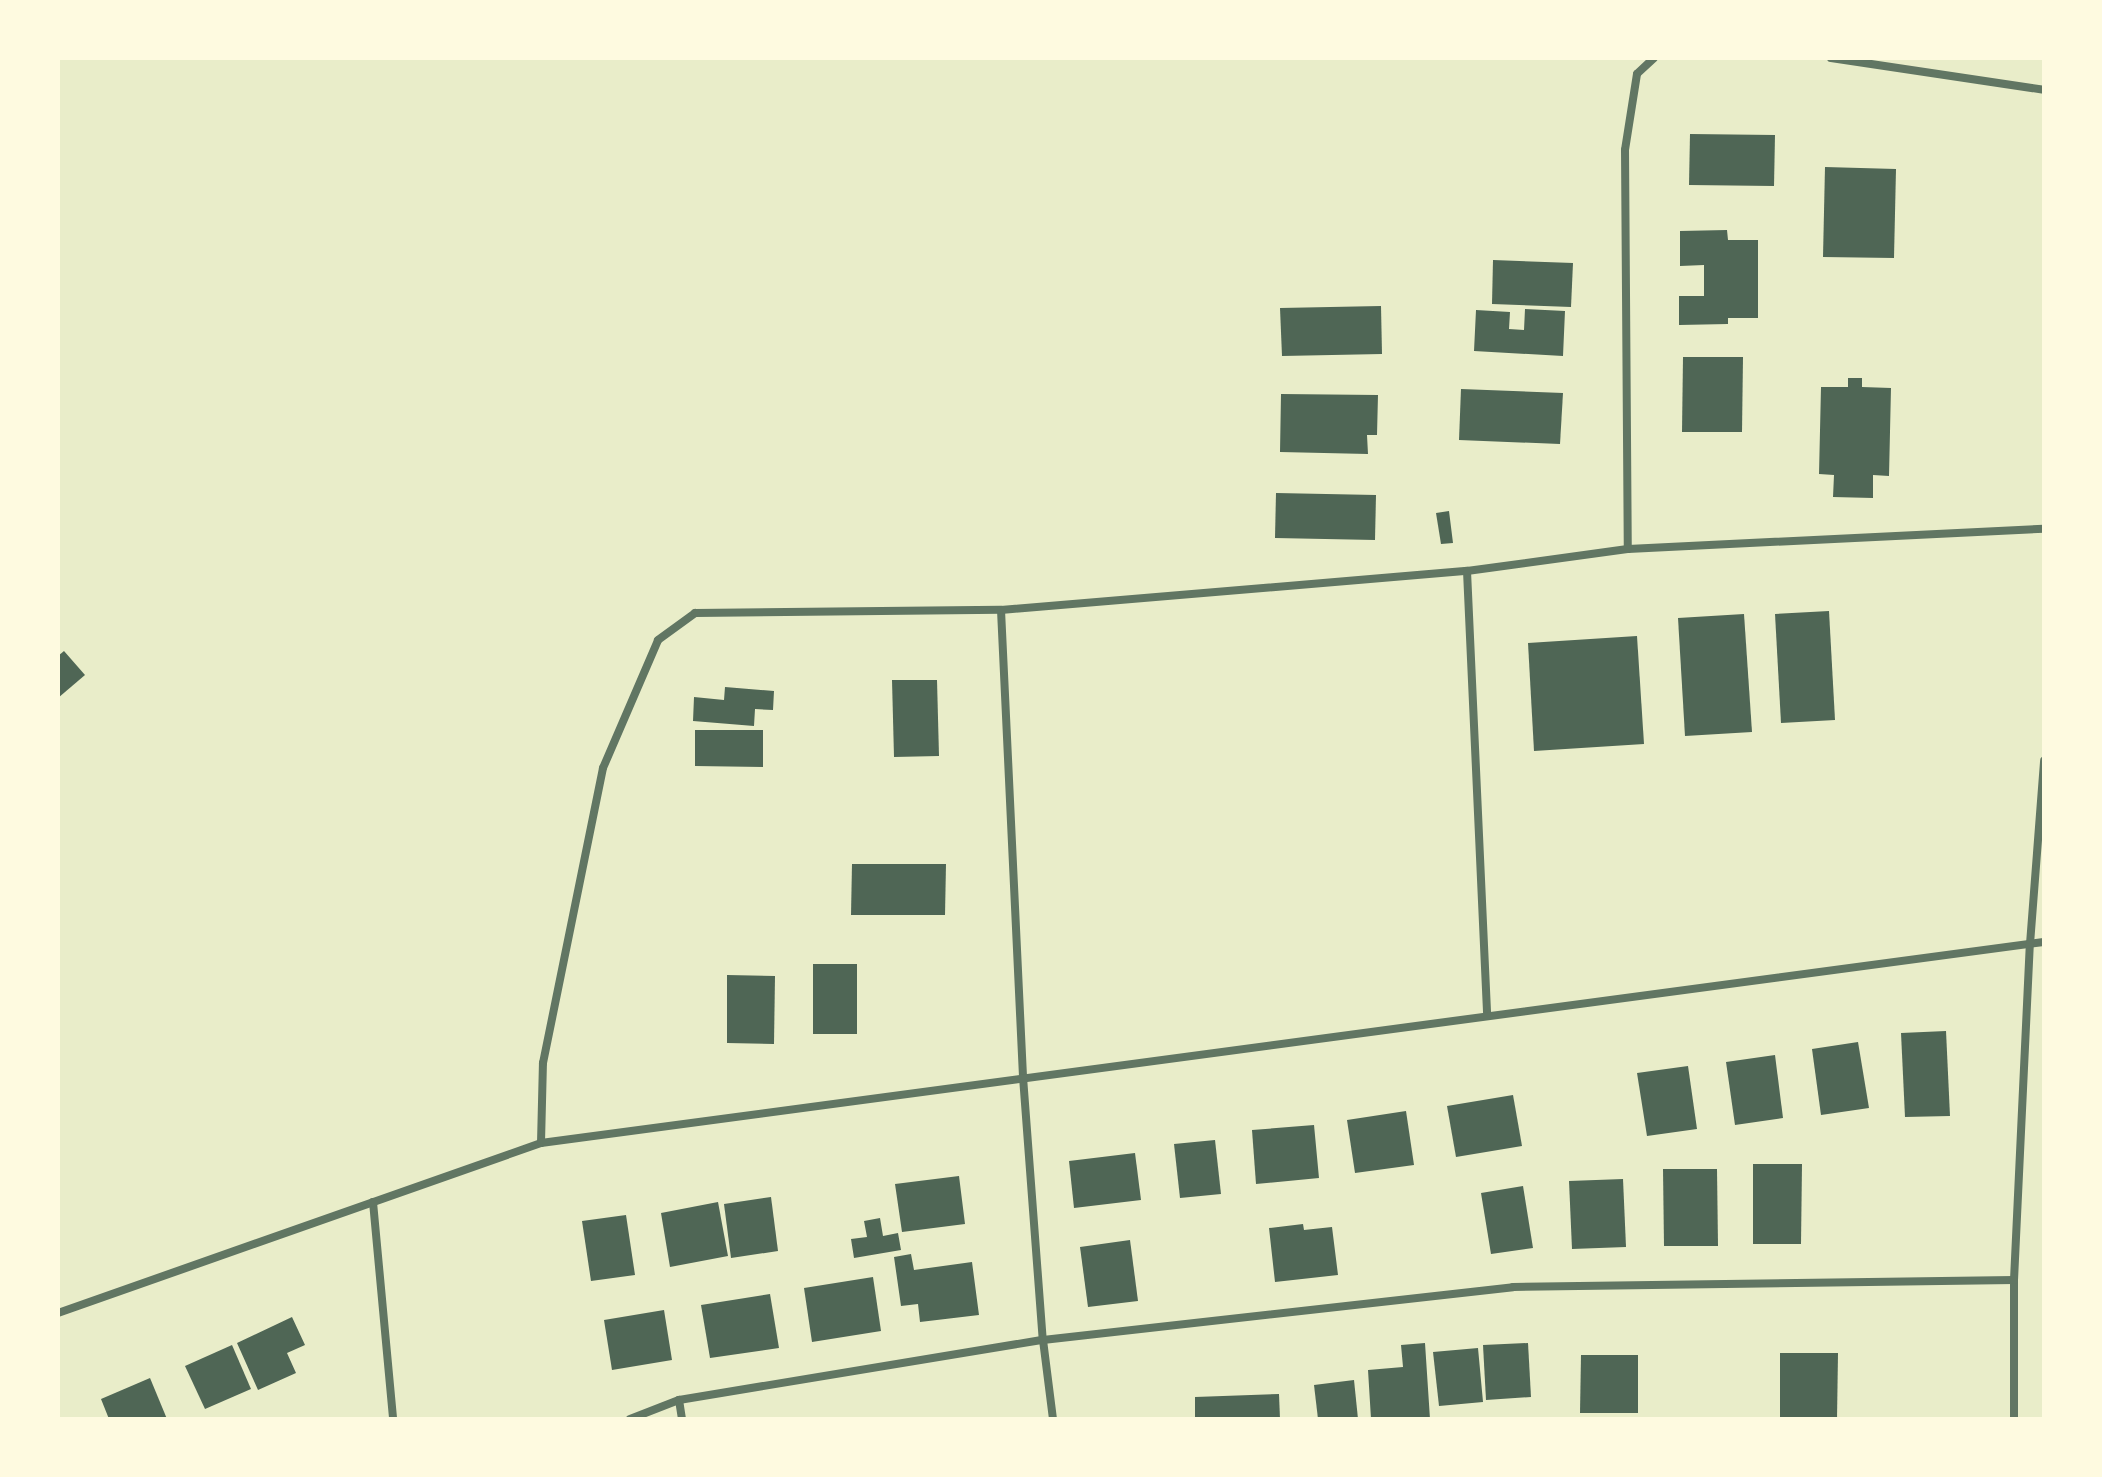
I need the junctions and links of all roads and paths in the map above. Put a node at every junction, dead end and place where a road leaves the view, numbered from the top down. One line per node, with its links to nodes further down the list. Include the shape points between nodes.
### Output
1 (1654, 58): 5 (street, via 1637,74 1625,150)
2 (1831, 58): 3 (street)
3 (2044, 90)
4 (2044, 529): 5 (street)
5 (1628, 549): 6 (street)
6 (1467, 571): 7 (street); 11 (street)
7 (1001, 610): 12 (street); 13 (street, via 695,613 658,640 603,768 543,1063)
8 (2044, 761): 10 (street)
9 (2044, 942): 10 (street)
10 (2030, 944): 11 (street); 15 (street)
11 (1487, 1016): 12 (street)
12 (1023, 1077): 13 (street); 17 (street)
13 (541, 1143): 14 (street)
14 (373, 1202): 16 (street); 19 (street)
15 (2014, 1280): 17 (street, via 1513,1287); 23 (street)
16 (58, 1313)
17 (1043, 1340): 18 (street); 22 (street)
18 (679, 1400): 20 (street); 21 (street)
19 (393, 1419)
20 (630, 1419)
21 (682, 1419)
22 (1053, 1419)
23 (2014, 1419)

